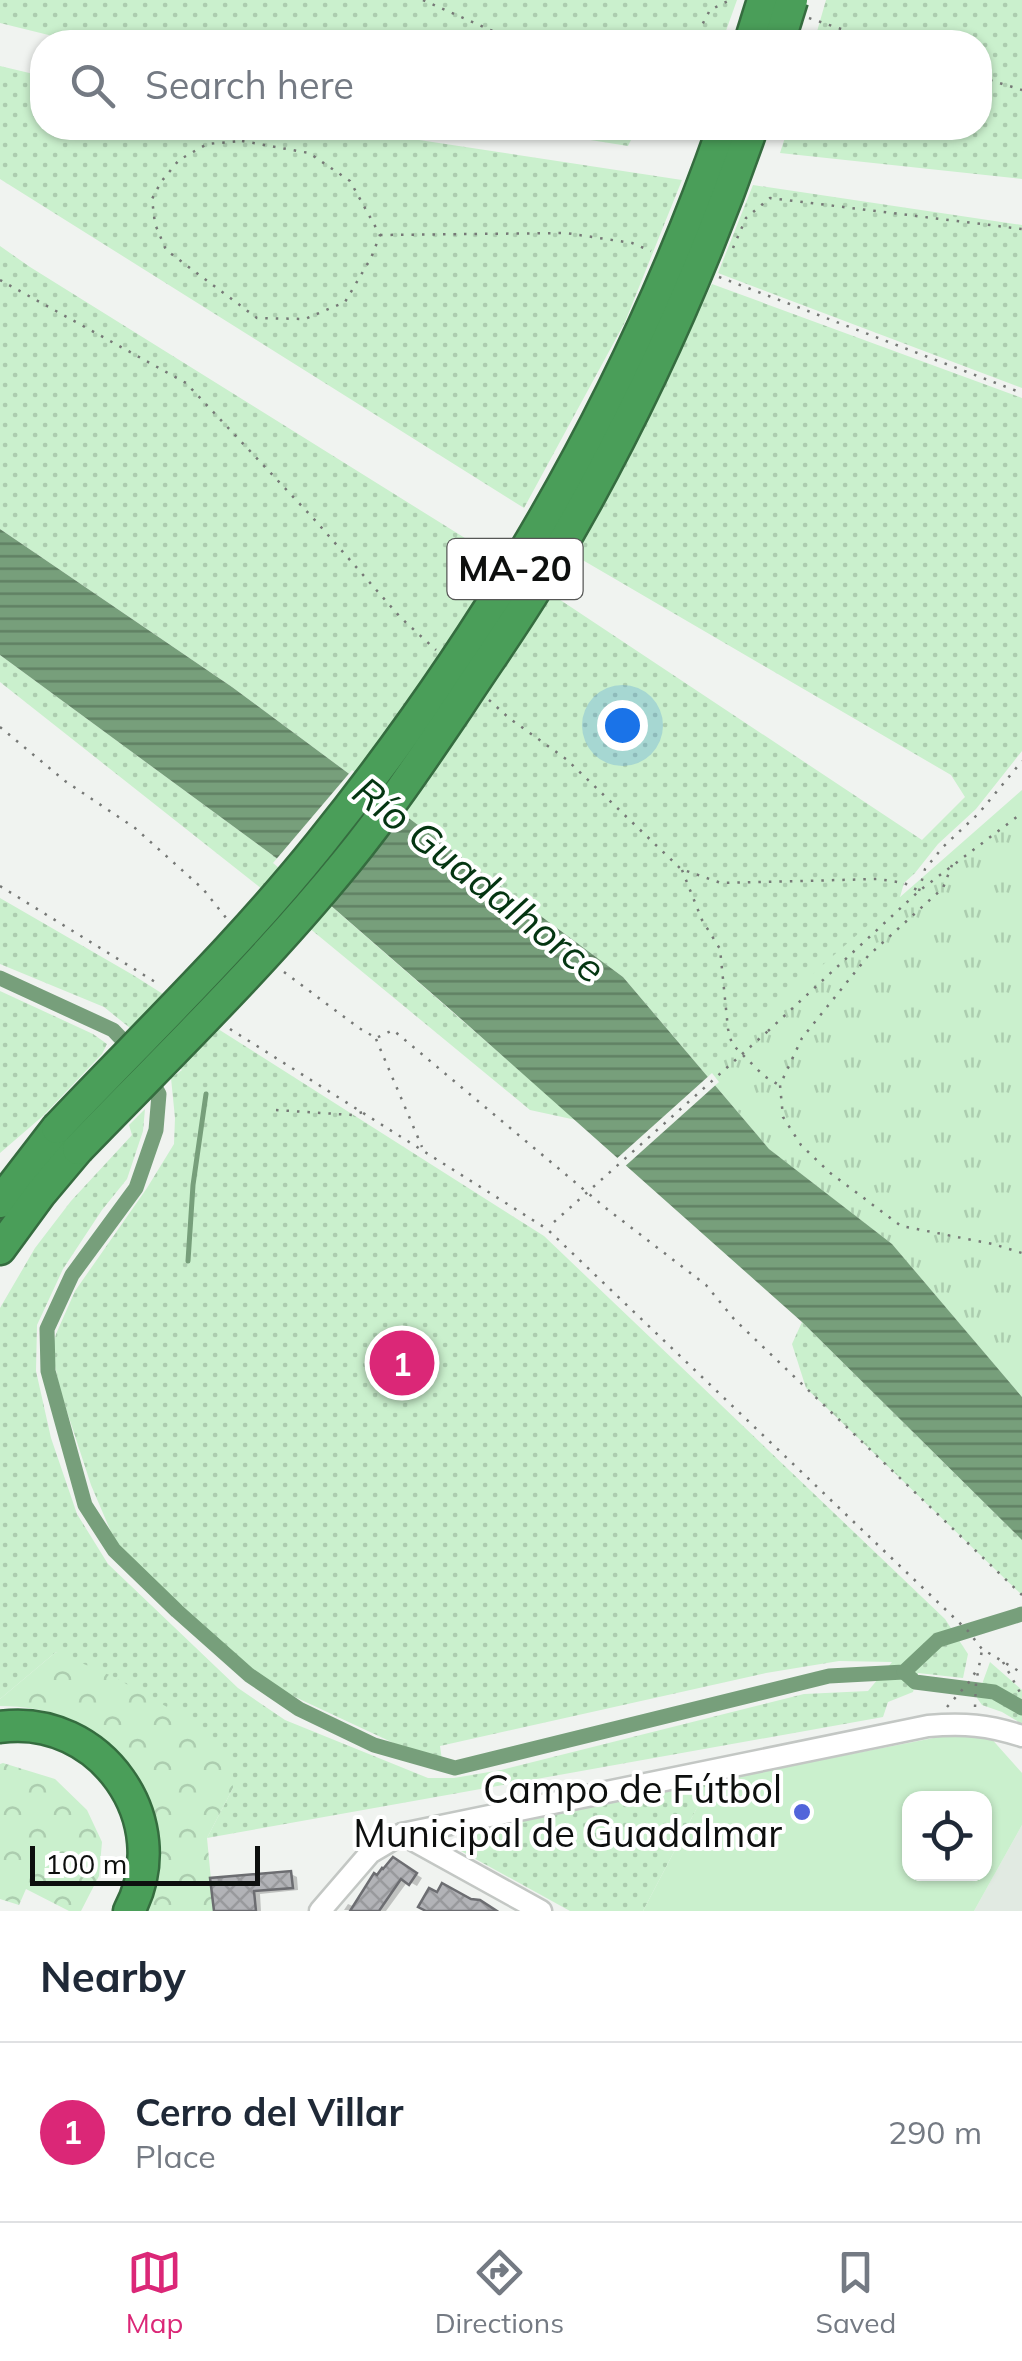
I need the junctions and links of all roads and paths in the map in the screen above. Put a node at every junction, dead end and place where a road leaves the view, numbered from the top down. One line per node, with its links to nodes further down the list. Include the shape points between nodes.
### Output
1 (423, 0): 5 (path)
2 (730, 0): 6 (path, via 710,10)
3 (763, 0): 7 (highway, bridge)
4 (797, 8): 8 (path)
5 (491, 30)
6 (699, 30)
7 (754, 30)
8 (851, 30)
9 (992, 81): 10 (path)
10 (1022, 90)
11 (718, 140): 34 (highway, MA-20, bridge, via 599,418 466,645 394,750 272,901)
12 (747, 140): 34 (highway, MA-20, bridge, via 664,348 616,447 539,584 418,768 306,910)
13 (1022, 229): 15 (path, via 770,198 746,218)
14 (380, 235): 14 (path, via 350,182 323,163 242,140 207,144 179,160 152,199 166,250 256,318 305,319 344,302)
15 (730, 255)
16 (0, 280): 17 (path, via 186,384)
17 (441, 656)
18 (482, 693): 23 (path, via 566,760)
19 (0, 727): 26 (path, via 135,828)
20 (1022, 760): 25 (path, via 942,846 925,869)
21 (1022, 813): 22 (path)
22 (952, 865): 25 (path); 31 (path, via 944,888 868,956 802,1038)
23 (681, 868): 25 (path, via 720,883 878,878); 31 (path, via 720,949 732,1044)
24 (0, 886): 28 (path)
25 (920, 891): 37 (path, bridge)
26 (229, 920)
27 (276, 966): 30 (path)
28 (158, 984)
29 (222, 1024): 33 (path)
30 (376, 1038): 35 (path); 40 (path, via 393,1030 706,1285)
31 (780, 1084): 39 (path, via 782,1117 801,1144 901,1226)
32 (276, 1110): 33 (path)
33 (364, 1112): 35 (path)
34 (67, 1138): 36 (highway, MA-20); 38 (highway, MA-20)
35 (423, 1149): 37 (path)
36 (0, 1202)
37 (547, 1228): 41 (path)
38 (0, 1249)
39 (1022, 1253)
40 (1022, 1595)
41 (982, 1649): 42 (path); 43 (path)
42 (1002, 1660): 44 (path); 45 (path)
43 (980, 1665): 47 (path); 48 (path, via 976,1714)
44 (1022, 1673)
45 (1022, 1696)
46 (0, 1726): 53 (highway, via 59,1732 82,1743 116,1775 142,1837 144,1859)
47 (928, 1726): 48 (street); 51 (street)
48 (992, 1726): 49 (street)
49 (1022, 1736)
50 (0, 1744): 52 (highway, via 33,1742 56,1750 110,1796 124,1864)
51 (402, 1834): 54 (street, via 370,1853); 55 (street)
52 (108, 1911)
53 (129, 1911)
54 (320, 1911)
55 (541, 1911)

